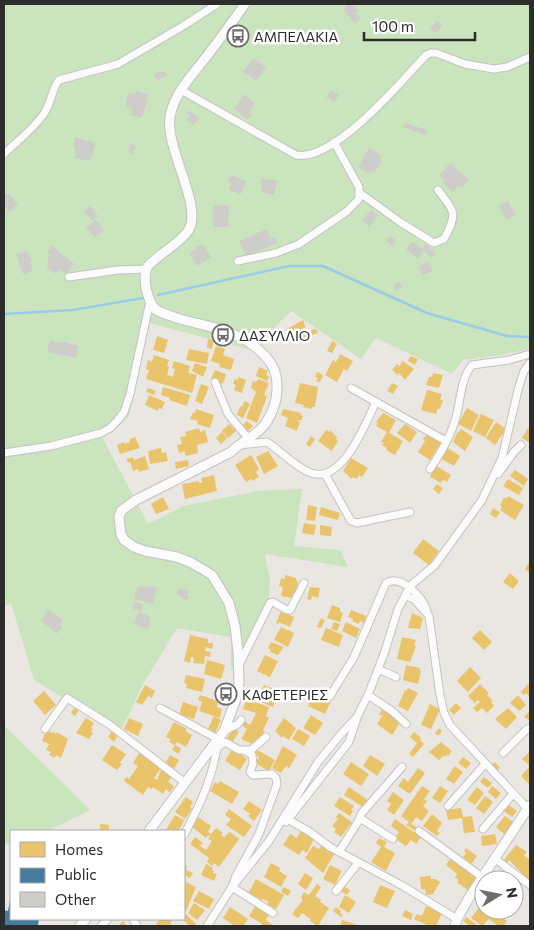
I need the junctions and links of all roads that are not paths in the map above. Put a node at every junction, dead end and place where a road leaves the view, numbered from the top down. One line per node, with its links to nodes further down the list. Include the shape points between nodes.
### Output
1 (217, 4): 6 (street, via 118,64 59,80 41,117)
2 (246, 4): 4 (street)
3 (530, 57): 5 (street, via 494,69 465,64 436,53 426,55 360,123)
4 (181, 90): 5 (street, via 296,155 314,154); 10 (street, via 172,108 170,132 191,205 192,222 186,234)
5 (334, 142): 8 (street)
6 (4, 154)
7 (438, 190): 8 (street, via 454,215 444,239 434,243)
8 (360, 193): 9 (street, via 359,199 346,212 299,244)
9 (238, 261)
10 (146, 269): 11 (street); 12 (street)
11 (69, 277)
12 (150, 301): 18 (street, via 154,308 170,316 244,337 270,360 277,382 275,404 259,432); 22 (street, via 130,394 117,421 101,433 51,446)
13 (530, 354): 19 (street, via 472,365 464,379 456,417)
14 (530, 363): 25 (street, via 519,386 502,458)
15 (215, 382): 18 (street, via 228,414)
16 (351, 388): 17 (street)
17 (376, 402): 19 (street); 24 (street, via 344,461 336,470)
18 (248, 438): 20 (street)
19 (446, 441): 23 (street)
20 (238, 445): 24 (street, via 267,442 302,468); 31 (street, via 231,452 127,505 119,523 124,540 134,547 176,557 212,575 229,603)
21 (522, 445): 25 (street)
22 (4, 453)
23 (430, 469)
24 (325, 474): 26 (street, via 351,521 357,523)
25 (493, 480): 28 (street, via 444,553)
26 (410, 512)
27 (304, 583): 31 (street, via 290,610 270,603)
28 (409, 587): 29 (street); 30 (street, via 419,595); 35 (street, via 394,581 386,583 354,657)
29 (405, 596): 30 (street, via 414,599); 32 (street)
30 (429, 616): 47 (street, via 444,713 450,725)
31 (238, 665): 42 (street, via 236,698)
32 (378, 669): 33 (street); 34 (street)
33 (396, 677)
34 (368, 695): 37 (street); 39 (street)
35 (330, 696)
36 (160, 708): 44 (street)
37 (357, 717): 53 (street, via 349,742); 55 (street, via 318,762)
38 (241, 720): 42 (street)
39 (406, 724)
40 (530, 728): 46 (street)
41 (45, 729): 49 (street, via 67,698 110,725)
42 (224, 731): 44 (street)
43 (266, 737): 45 (street, via 255,748)
44 (214, 746): 45 (street, via 228,743); 49 (street); 59 (street, via 214,766)
45 (246, 751): 67 (street, via 252,754 250,772 253,776 272,774 277,784 259,834)
46 (503, 753)
47 (485, 764): 50 (street); 51 (street)
48 (402, 767): 54 (street)
49 (184, 782): 57 (street)
50 (513, 794): 52 (street); 56 (street)
51 (448, 806)
52 (528, 807): 62 (street)
53 (288, 820): 55 (street); 61 (street)
54 (359, 820): 60 (street); 61 (street)
55 (278, 828): 67 (street)
56 (483, 829)
57 (150, 830)
58 (419, 831): 65 (street)
59 (185, 833)
60 (393, 840)
61 (339, 852): 63 (street)
62 (494, 858): 64 (street); 66 (street)
63 (358, 863): 68 (street); 71 (street, via 403,886)
64 (486, 870)
65 (474, 871)
66 (530, 885)
67 (232, 887): 70 (street); 72 (street)
68 (336, 891)
69 (474, 891): 71 (street)
70 (272, 913)
71 (456, 923)
72 (207, 926)

